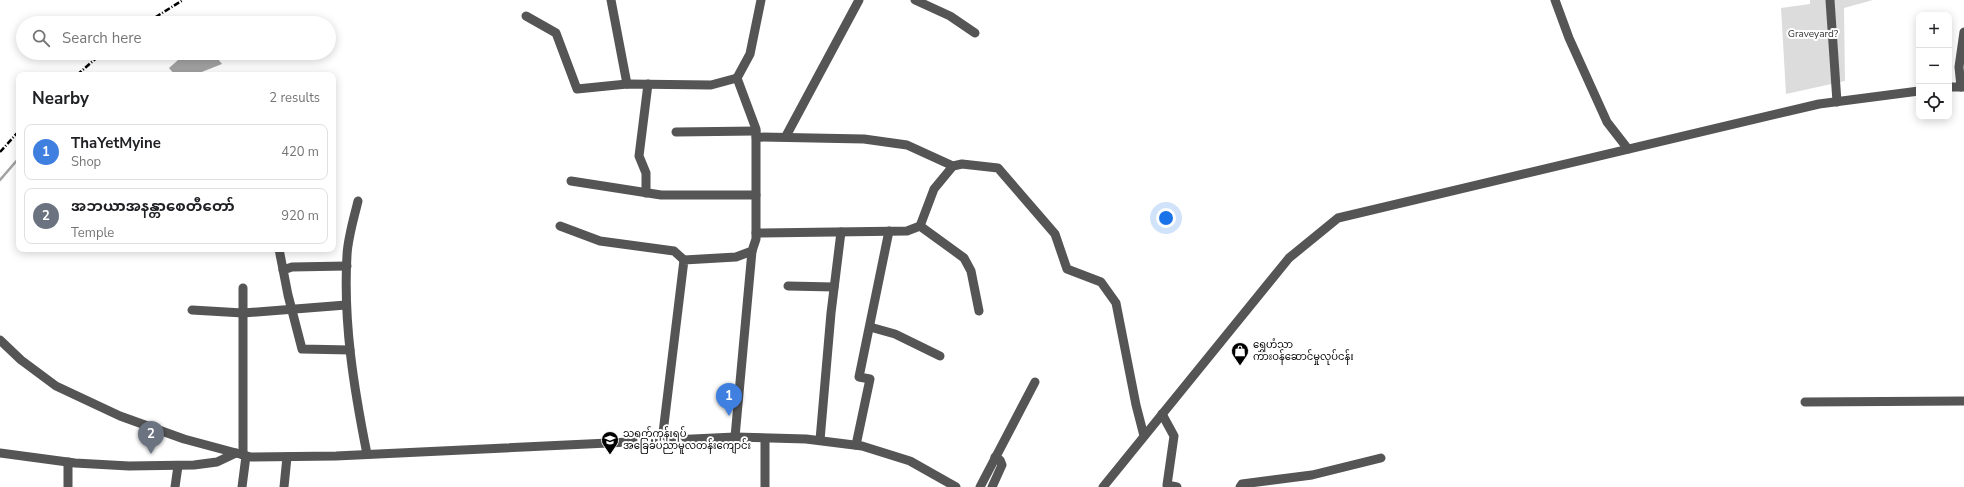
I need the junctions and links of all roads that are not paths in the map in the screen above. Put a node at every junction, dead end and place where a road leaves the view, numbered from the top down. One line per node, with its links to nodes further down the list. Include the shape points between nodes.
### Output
1 (611, 0): 11 (street)
2 (761, 0): 10 (street, via 750,54)
3 (859, 0): 18 (street)
4 (916, 0): 9 (street, via 950,16)
5 (1555, 0): 19 (street, via 1569,38 1607,122)
6 (1830, 0): 15 (street)
7 (526, 16): 11 (street, via 556,33 576,89)
8 (1964, 32): 13 (street, via 1960,67)
9 (975, 33)
10 (737, 78): 12 (street, via 711,85); 17 (street)
11 (628, 84): 12 (street)
12 (648, 84): 22 (street, via 639,156 646,173)
13 (1962, 87)
14 (1916, 91): 15 (street)
15 (1837, 102): 19 (street)
16 (676, 132): 17 (street)
17 (756, 134): 18 (street); 23 (street)
18 (786, 136): 20 (street, via 864,139 907,145)
19 (1628, 149): 50 (street, via 1338,218 1288,258)
20 (953, 166): 26 (street, via 934,189); 51 (street, via 962,164 998,168 1055,234 1067,269 1101,282 1116,303)
21 (571, 181): 22 (street)
22 (646, 193): 23 (street)
23 (756, 195): 29 (street)
24 (358, 201): 33 (street, via 347,253)
25 (560, 226): 32 (street, via 600,241 674,251)
26 (920, 226): 27 (street, via 907,231); 41 (street, via 964,258 971,271)
27 (889, 231): 28 (street); 43 (street)
28 (842, 232): 29 (street); 36 (street)
29 (756, 233): 30 (street)
30 (752, 251): 32 (street, via 736,257); 52 (street)
31 (280, 252): 34 (street)
32 (684, 260): 55 (street)
33 (347, 266): 34 (street, via 292,267); 38 (street)
34 (283, 270): 39 (street)
35 (788, 286): 36 (street)
36 (834, 287): 54 (street)
37 (243, 288): 42 (street)
38 (346, 305): 39 (street); 45 (street)
39 (291, 308): 42 (street); 45 (street, via 302,349)
40 (192, 310): 42 (street)
41 (979, 311)
42 (243, 313): 59 (street)
43 (870, 327): 46 (street, via 895,334); 56 (street, via 859,377 870,379)
44 (0, 340): 59 (street, via 21,360 56,386 120,416 184,439)
45 (350, 350): 58 (street, via 355,393)
46 (940, 356)
47 (1035, 382): 61 (street)
48 (1805, 402): 49 (street)
49 (1964, 402)
50 (1162, 414): 51 (street); 74 (street, via 1174,436 1167,485)
51 (1144, 436): 73 (street)
52 (735, 437): 53 (street); 55 (street)
53 (765, 439): 54 (street); 69 (street)
54 (820, 440): 56 (street)
55 (662, 441): 58 (street)
56 (856, 445): 70 (street, via 910,460)
57 (0, 453): 63 (street)
58 (367, 454): 60 (street)
59 (241, 455): 60 (street); 64 (street, via 217,462); 67 (street)
60 (287, 457): 68 (street)
61 (995, 457): 71 (street); 72 (street, via 1002,465)
62 (1382, 458): 75 (street, via 1312,475 1242,484)
63 (68, 462): 64 (street); 65 (street)
64 (178, 466): 66 (street)
65 (68, 487)
66 (175, 487)
67 (242, 487)
68 (284, 487)
69 (765, 487)
70 (956, 487)
71 (980, 487)
72 (992, 487)
73 (1103, 487)
74 (1177, 487)
75 (1240, 487)

